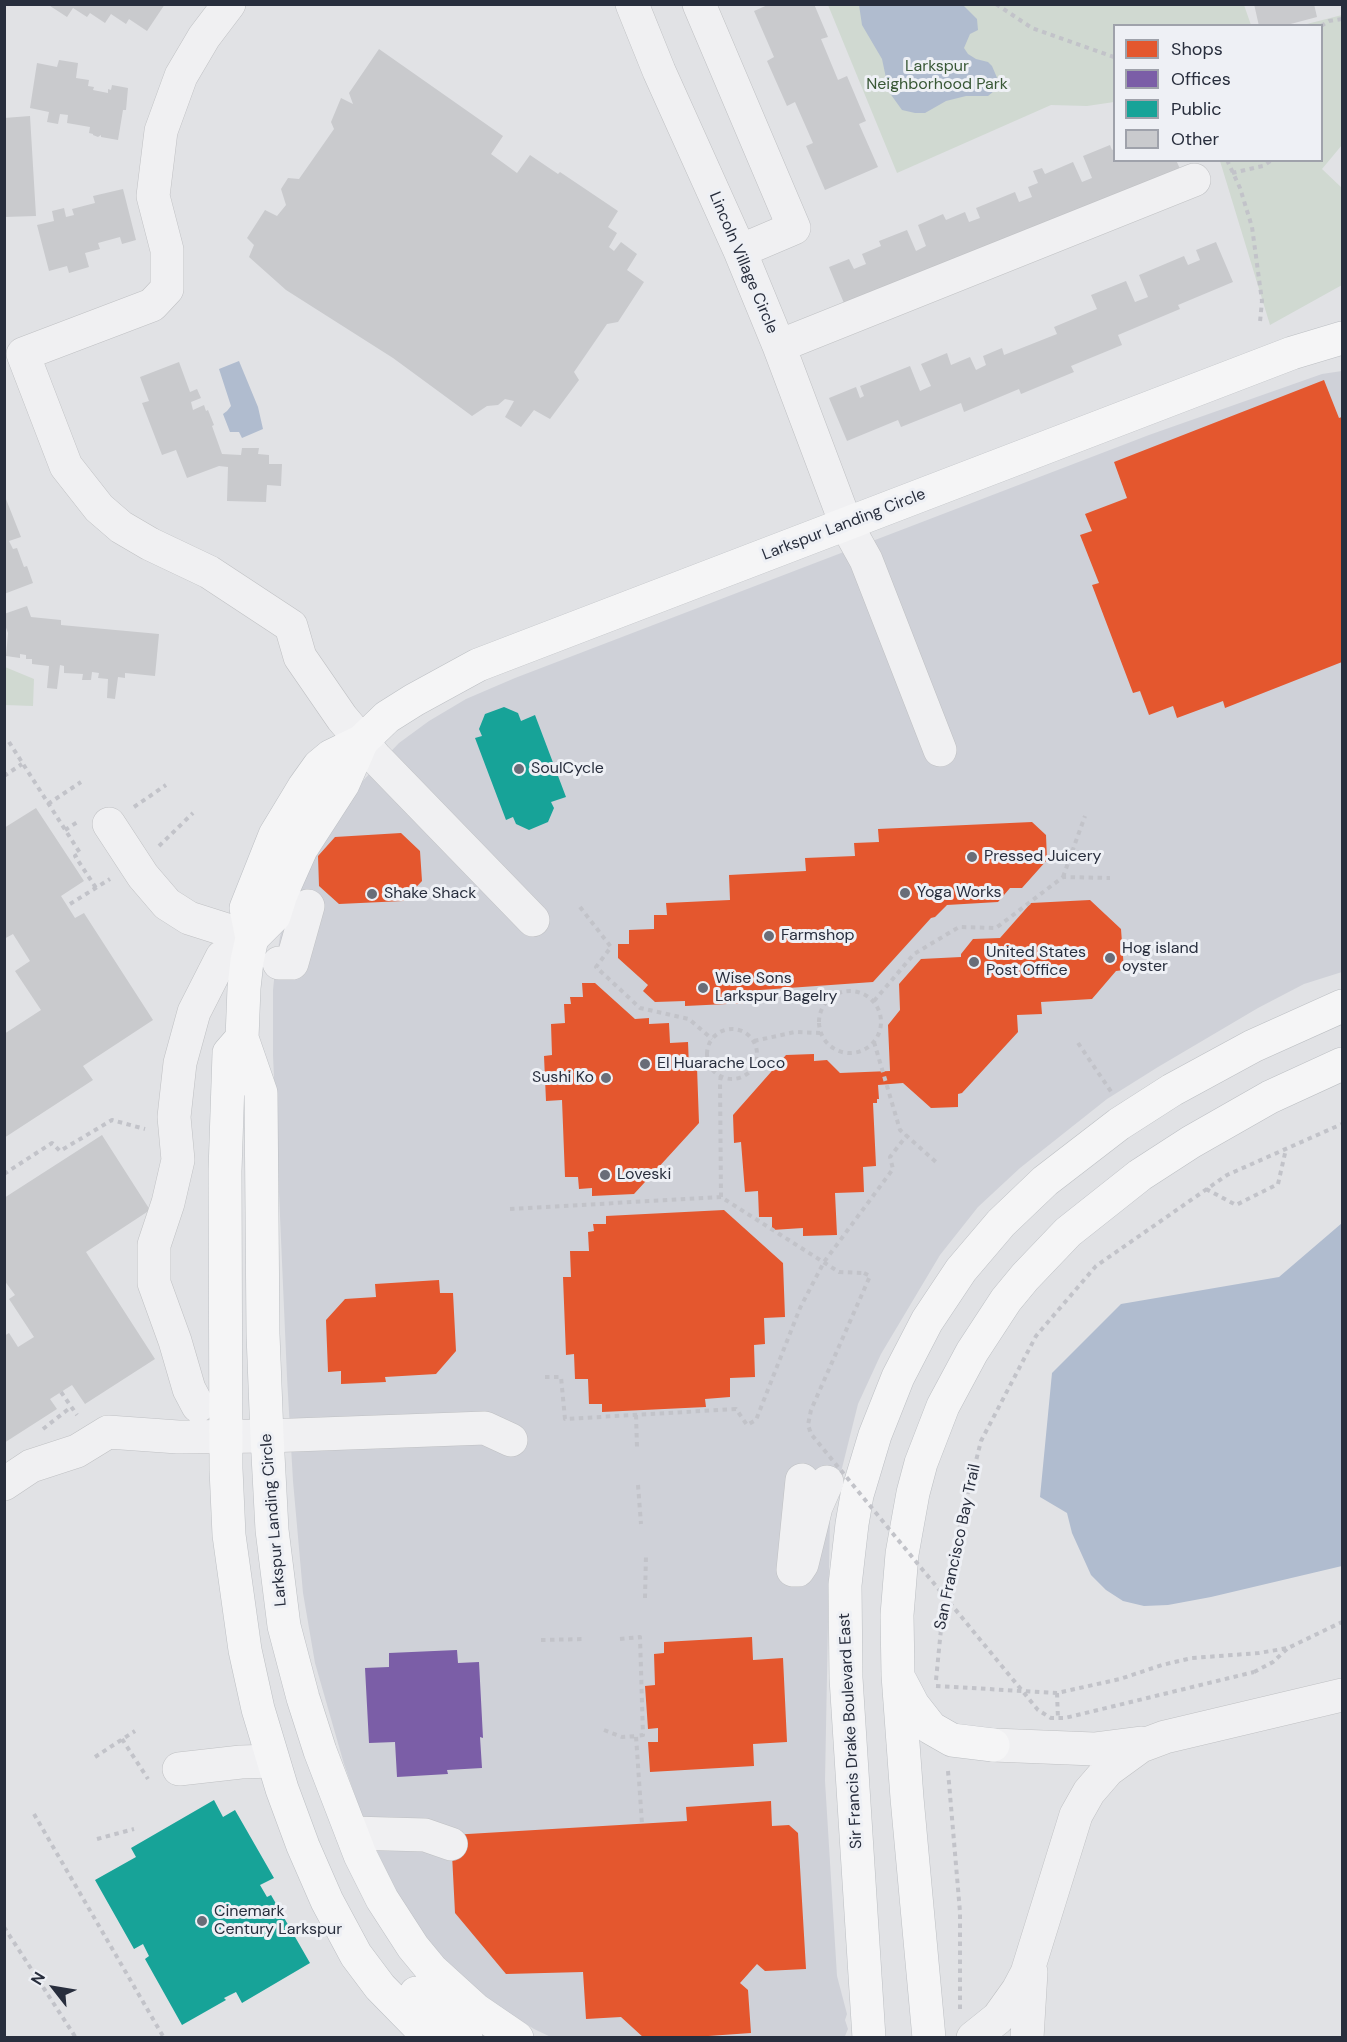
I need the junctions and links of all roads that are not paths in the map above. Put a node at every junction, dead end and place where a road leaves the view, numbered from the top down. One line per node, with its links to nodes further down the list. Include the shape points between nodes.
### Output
1 (229, 4): 8 (street, via 181,76 161,131 153,196 167,250 167,289 152,305)
2 (633, 4): 5 (street, Lincoln Village Circle)
3 (699, 4): 5 (street, via 794,228)
4 (1194, 180): 7 (street)
5 (740, 251): 7 (street, Lincoln Village Circle)
6 (1342, 338): 9 (main road, Larkspur Landing Circle, via 1292,353)
7 (780, 346): 9 (street, Lincoln Village Circle)
8 (14, 357): 10 (street, via 66,466 99,508 120,527 209,572 291,626 300,657)
9 (846, 524): 10 (main road, Larkspur Landing Circle, via 478,665 387,717); 11 (street, Lincoln Village Circle, via 866,560)
10 (362, 741): 14 (street); 15 (main road, Larkspur Landing Circle, via 350,772 301,849 274,916)
11 (940, 750)
12 (109, 824): 15 (street, via 167,904 189,918)
13 (308, 906): 17 (street, via 292,963)
14 (533, 920)
15 (252, 938): 19 (main road, Larkspur Landing Circle, via 246,961)
16 (222, 957): 21 (street, via 194,1012 180,1063 174,1121 178,1160 154,1245 154,1283)
17 (279, 963)
18 (1342, 1006): 41 (main road, Sir Francis Drake Boulevard East, via 1253,1046 1172,1090 1119,1124 1045,1181 1001,1223 961,1270 927,1321 898,1377 857,1495 845,1585 845,1657)
19 (242, 1038): 22 (main road, Larkspur Landing Circle, via 229,1053 228,1074); 23 (main road, Larkspur Landing Circle, via 261,1092)
20 (1342, 1064): 26 (main road, via 1244,1112 1140,1175 1068,1232 1006,1299 957,1378 921,1463 902,1554)
21 (198, 1406)
22 (226, 1436): 23 (street); 25 (street, via 108,1432 77,1451 31,1466); 31 (main road, Larkspur Landing Circle, via 235,1590)
23 (267, 1436): 24 (street, via 485,1428); 30 (main road, Larkspur Landing Circle, via 279,1592 293,1662)
24 (511, 1440)
25 (4, 1484)
26 (898, 1675): 29 (main road, via 931,1728 952,1740); 42 (main road)
27 (1342, 1695): 28 (street)
28 (1153, 1741): 29 (street, via 1094,1749); 35 (street, via 1118,1761 1081,1803)
29 (993, 1745)
30 (320, 1750): 31 (main road); 33 (main road, Larkspur Landing Circle)
31 (273, 1761): 32 (street); 36 (main road, Larkspur Landing Circle, via 327,1901 356,1954)
32 (179, 1769)
33 (352, 1833): 34 (street, via 425,1835); 40 (main road, Larkspur Landing Circle, via 382,1899 413,1947 453,1991)
34 (451, 1844)
35 (1033, 1953): 37 (street, via 1027,1973 998,2018); 43 (street)
36 (380, 1987): 38 (main road, Larkspur Landing Circle); 39 (main road, via 395,1978 407,1982 431,2010)
37 (966, 2024)
38 (430, 2037)
39 (466, 2037)
40 (517, 2037)
41 (868, 2037)
42 (928, 2037)
43 (1027, 2037)

